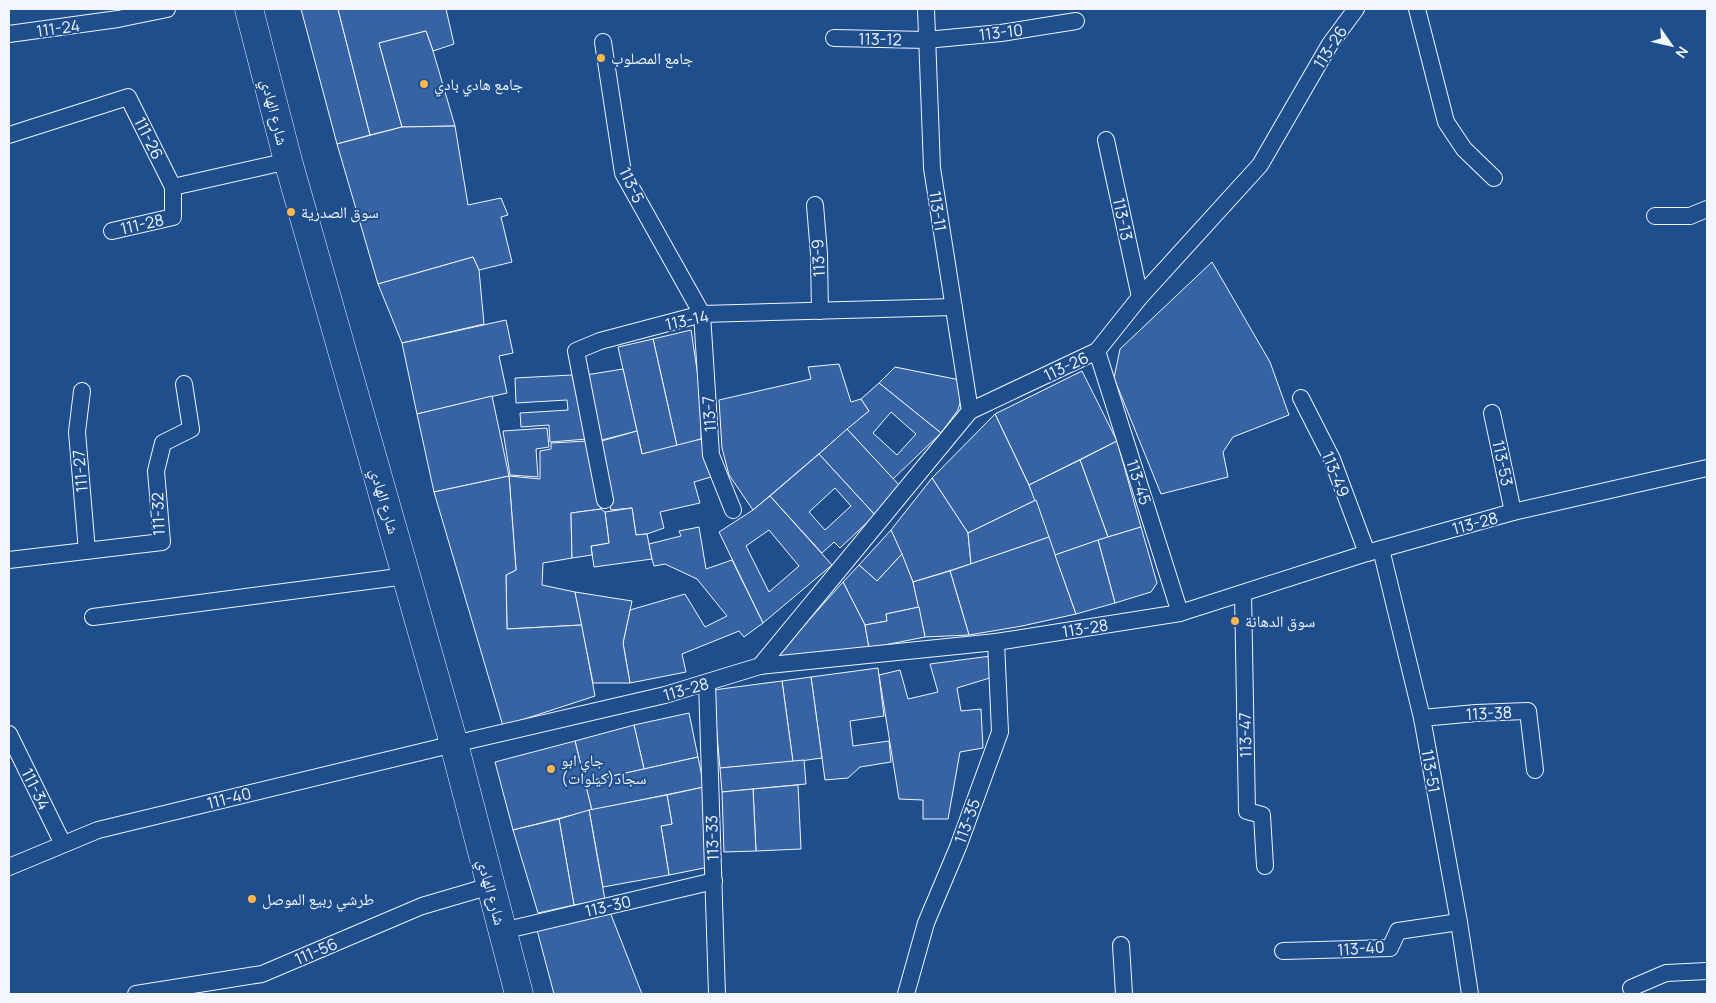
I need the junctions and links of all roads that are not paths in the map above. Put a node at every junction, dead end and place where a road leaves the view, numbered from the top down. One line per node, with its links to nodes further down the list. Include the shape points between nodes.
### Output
1 (167, 9): 7 (lane, 111-24, via 118,20)
2 (249, 9): 13 (street, شارع الهادي)
3 (926, 9): 9 (lane, 113-11)
4 (1356, 9): 20 (lane, 113-26, via 1330,44 1260,165)
5 (1418, 9): 14 (lane, via 1446,122 1464,149)
6 (1076, 21): 9 (lane, 113-10)
7 (9, 34)
8 (834, 38): 9 (lane, 113-12)
9 (926, 40): 21 (lane, 113-11, via 932,168)
10 (603, 42): 23 (lane, 113-5, via 623,173)
11 (9, 134): 15 (lane, 111-26, via 128,97)
12 (1106, 140): 20 (lane, 113-13)
13 (288, 161): 15 (lane); 37 (street, شارع الهادي)
14 (1494, 178)
15 (173, 187): 19 (lane, 111-28, via 172,217)
16 (815, 205): 22 (lane, 113-9)
17 (1707, 209): 18 (lane, via 1690,216)
18 (1655, 216)
19 (112, 231)
20 (1140, 297): 24 (lane, 113-26)
21 (954, 307): 22 (lane, 113-14); 28 (lane, 113-11)
22 (820, 311): 23 (lane, 113-14)
23 (702, 314): 31 (lane, 113-14, via 600,341 576,351); 32 (lane, 113-7, via 711,455)
24 (1097, 351): 28 (lane, 113-26); 39 (lane, 113-45)
25 (184, 384): 34 (lane, 111-32, via 191,429 163,443 156,471 162,542)
26 (82, 391): 34 (lane, 111-27, via 76,432)
27 (1301, 398): 35 (lane, 113-49)
28 (970, 411): 42 (lane, 113-26)
29 (1492, 413): 33 (lane, 113-53)
30 (1707, 468): 33 (lane, 113-28)
31 (605, 500)
32 (733, 510)
33 (1513, 512): 35 (lane, 113-28)
34 (87, 551): 36 (lane, 111-32)
35 (1374, 551): 38 (lane, 113-28); 44 (lane, 113-51)
36 (9, 560)
37 (406, 576): 40 (lane); 46 (street, شارع الهادي)
38 (1243, 593): 39 (lane, 113-28); 49 (lane, 113-47, via 1247,811 1262,815)
39 (1180, 613): 41 (lane, 113-28)
40 (93, 617)
41 (996, 642): 42 (lane, 113-28); 62 (lane, 113-35, via 1000,732 926,923)
42 (760, 666): 43 (lane, 113-28)
43 (707, 683): 46 (lane, 113-28); 51 (lane, 113-33)
44 (1422, 718): 47 (lane, 113-38, via 1528,711); 53 (lane, 113-51)
45 (9, 734): 48 (lane, 111-34)
46 (454, 744): 48 (lane, 111-40, via 98,830); 52 (street, شارع الهادي)
47 (1534, 770)
48 (63, 844): 50 (lane, 111-40)
49 (1265, 866)
50 (9, 867)
51 (714, 881): 54 (lane, 113-30); 61 (lane, 113-33)
52 (490, 886): 54 (street, شارع الهادي); 59 (lane, 111-56, via 422,906 262,974)
53 (1459, 922): 56 (lane, 113-40, via 1398,931 1390,948); 64 (lane, 113-51)
54 (503, 931): 60 (street, شارع الهادي)
55 (1121, 945): 63 (lane)
56 (1283, 951)
57 (1707, 971): 58 (lane, via 1666,973)
58 (1631, 988)
59 (136, 994)
60 (520, 994)
61 (717, 994)
62 (906, 994)
63 (1124, 994)
64 (1470, 994)

